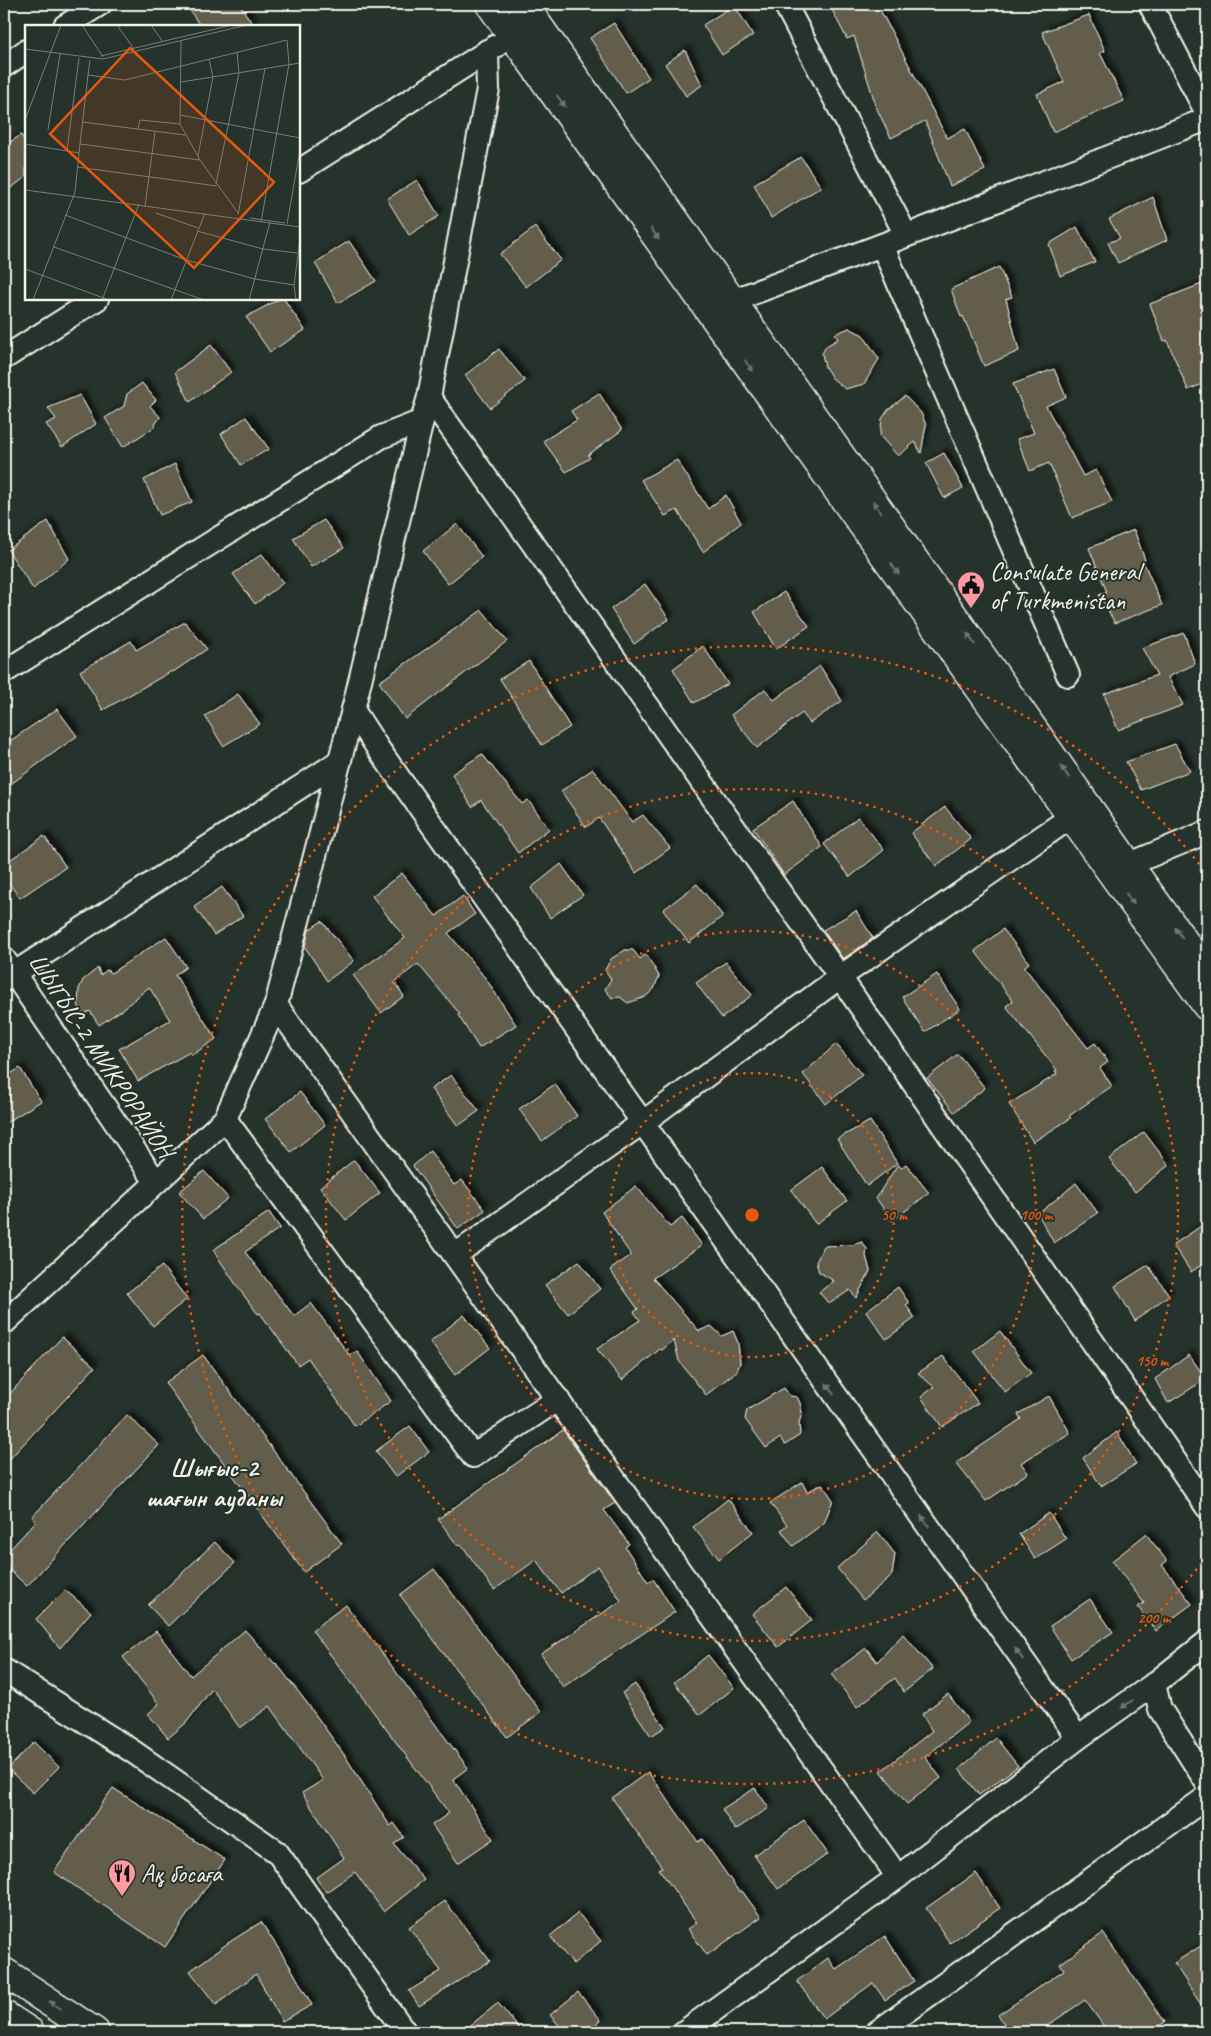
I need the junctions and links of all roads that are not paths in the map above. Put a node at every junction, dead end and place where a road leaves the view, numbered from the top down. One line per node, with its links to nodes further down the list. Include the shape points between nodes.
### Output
1 (100, 4): 6 (street)
2 (490, 4): 5 (street)
3 (785, 4): 13 (street)
4 (1150, 4): 10 (street)
5 (524, 20): 7 (street); 16 (street)
6 (67, 25)
7 (488, 51): 12 (street); 18 (street, via 488,89)
8 (25, 52): 9 (street)
9 (4, 66)
10 (1207, 113)
11 (1207, 119): 13 (street)
12 (300, 170)
13 (906, 235): 14 (street)
14 (882, 245): 16 (street); 21 (street)
15 (95, 300): 17 (street)
16 (720, 306): 24 (street, via 812,451)
17 (4, 358)
18 (430, 397): 19 (street); 29 (street)
19 (422, 421): 20 (street, via 382,437); 22 (street)
20 (4, 672)
21 (1068, 675)
22 (354, 710): 23 (street); 33 (street)
23 (340, 760): 27 (street); 30 (street)
24 (1079, 811): 26 (street); 29 (street)
25 (1207, 832): 26 (street)
26 (1120, 868): 28 (street, one-way to 26); 31 (street, one-way to 31)
27 (7, 971): 34 (street, ШЫГЫС-2 МИКРОРАЙОН)
28 (1207, 973)
29 (840, 977): 33 (street); 38 (street)
30 (276, 1005): 32 (street); 35 (street)
31 (1207, 1006)
32 (225, 1119): 34 (street); 37 (street, via 474,1456)
33 (642, 1123): 35 (street); 42 (street, one-way to 33)
34 (156, 1182): 36 (street)
35 (455, 1255): 37 (street)
36 (4, 1323)
37 (558, 1399): 45 (street)
38 (1207, 1507)
39 (1207, 1642): 41 (street)
40 (4, 1670): 50 (street, via 132,1751 277,1852)
41 (1154, 1684): 42 (street, one-way to 42); 43 (street, via 1160,1710)
42 (1078, 1738): 45 (street)
43 (1207, 1783)
44 (1207, 1797): 52 (street)
45 (898, 1877): 51 (street)
46 (4, 1972): 49 (street, one-way to 46)
47 (4, 2015): 48 (street)
48 (30, 2032)
49 (95, 2032)
50 (405, 2032)
51 (684, 2032)
52 (877, 2032)

